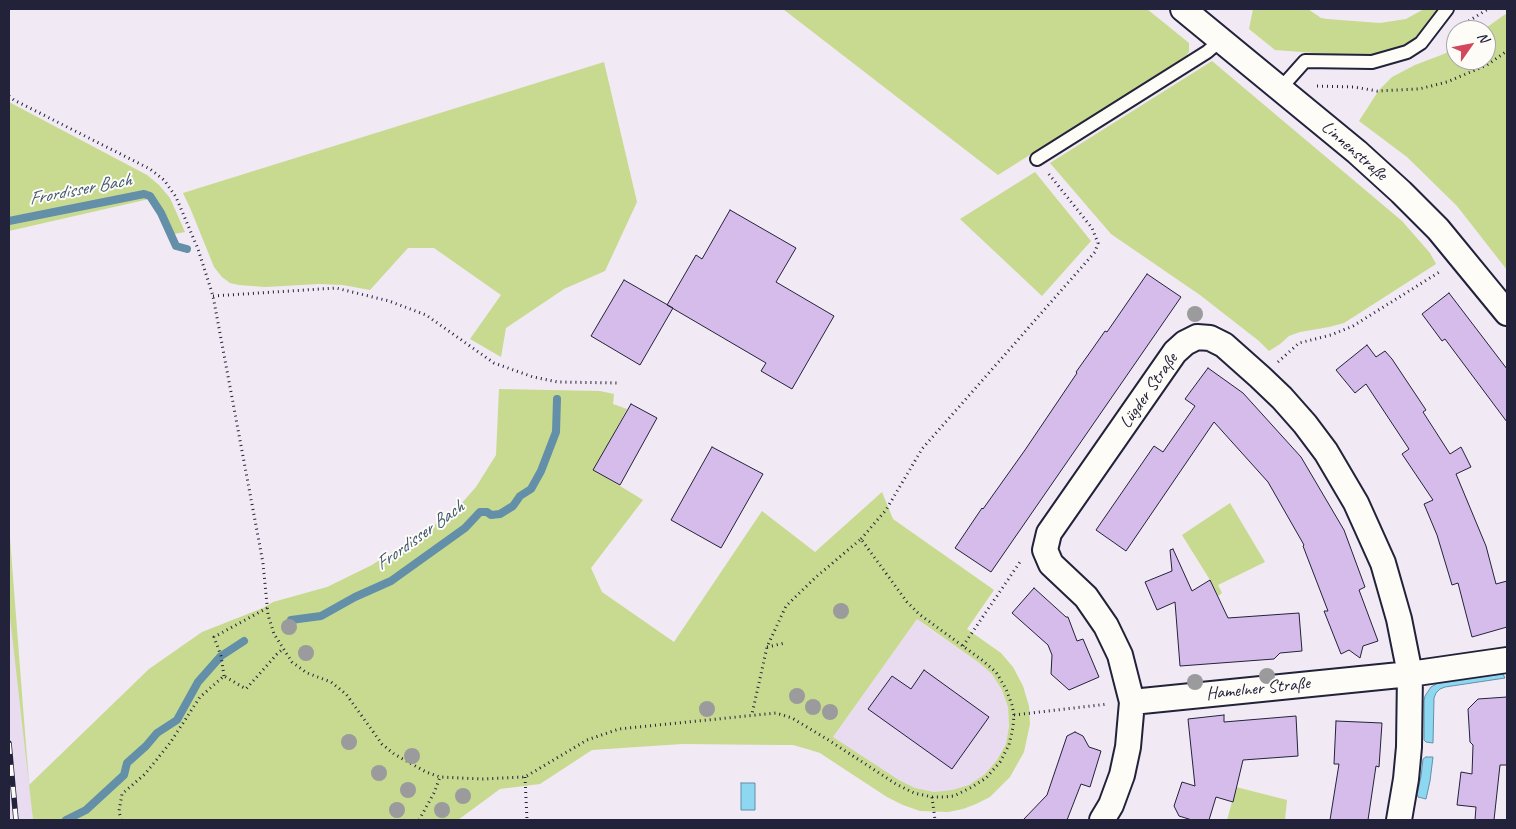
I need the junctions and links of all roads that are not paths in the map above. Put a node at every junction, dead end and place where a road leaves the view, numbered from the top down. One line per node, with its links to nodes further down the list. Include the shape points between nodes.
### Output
1 (1183, 9): 3 (street, Linnenstraße)
2 (1447, 9): 4 (lane, via 1420,43 1408,52 1372,62 1305,61)
3 (1221, 40): 4 (street, Linnenstraße); 5 (lane)
4 (1280, 89): 6 (street, Linnenstraße, via 1401,192 1438,229)
5 (1037, 159)
6 (1507, 312)
7 (1507, 660): 8 (street, Hamelner Straße)
8 (1410, 674): 9 (street, Hamelner Straße); 9 (street, Lügder Straße, via 1399,619 1380,556 1356,503 1326,452 1305,424 1260,377 1224,345 1210,338 1197,337 1175,352 1049,533 1045,550 1052,564 1086,598 1106,626 1120,655); 11 (street, Lügder Straße, via 1409,747)
9 (1132, 702): 10 (street, via 1122,775)
10 (1102, 820)
11 (1399, 820)

